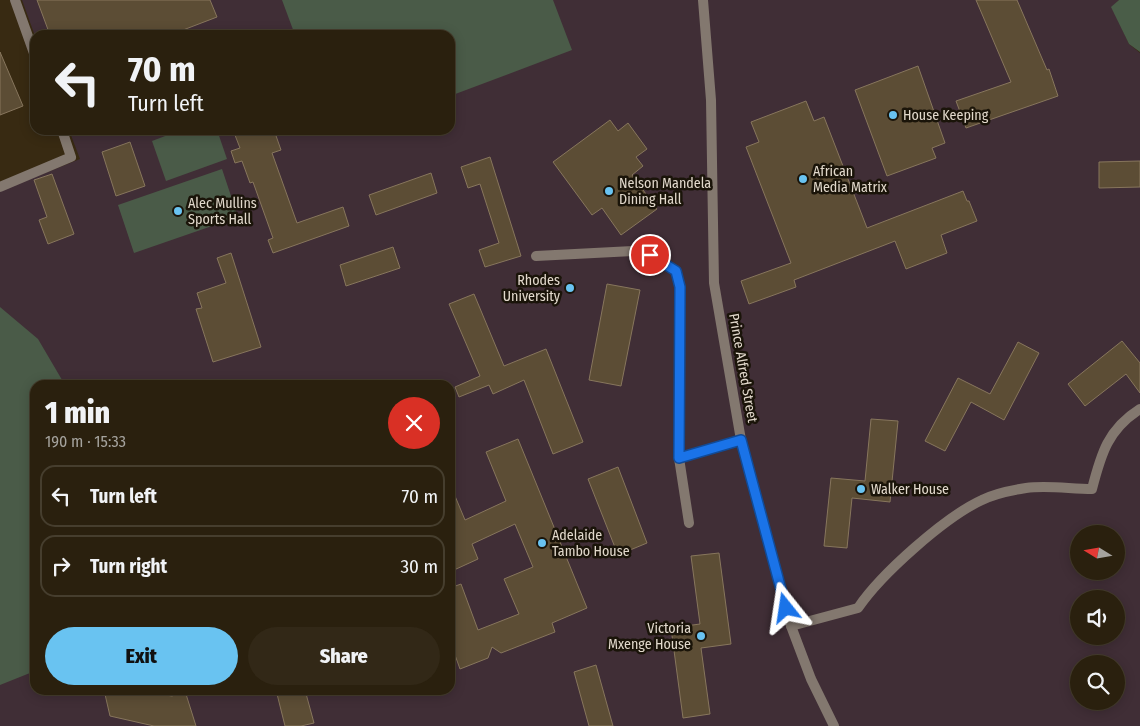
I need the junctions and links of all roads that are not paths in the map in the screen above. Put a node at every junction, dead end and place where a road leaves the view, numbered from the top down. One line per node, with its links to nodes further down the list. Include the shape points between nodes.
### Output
1 (15, 0): 3 (street)
2 (703, 0): 8 (street, Prince Alfred Street, via 711,100 714,283)
3 (30, 42)
4 (64, 135): 5 (street, via 71,157)
5 (0, 186)
6 (536, 256): 9 (street, via 632,251 650,255 676,271 680,287)
7 (1140, 409): 11 (street, via 1118,426 1102,450 1092,489 1027,488 982,499 946,523 872,587 858,608)
8 (741, 440): 9 (street); 11 (street, Prince Alfred Street)
9 (679, 458): 10 (street)
10 (689, 523)
11 (791, 626): 12 (street, Prince Alfred Street, via 810,679)
12 (834, 726)

